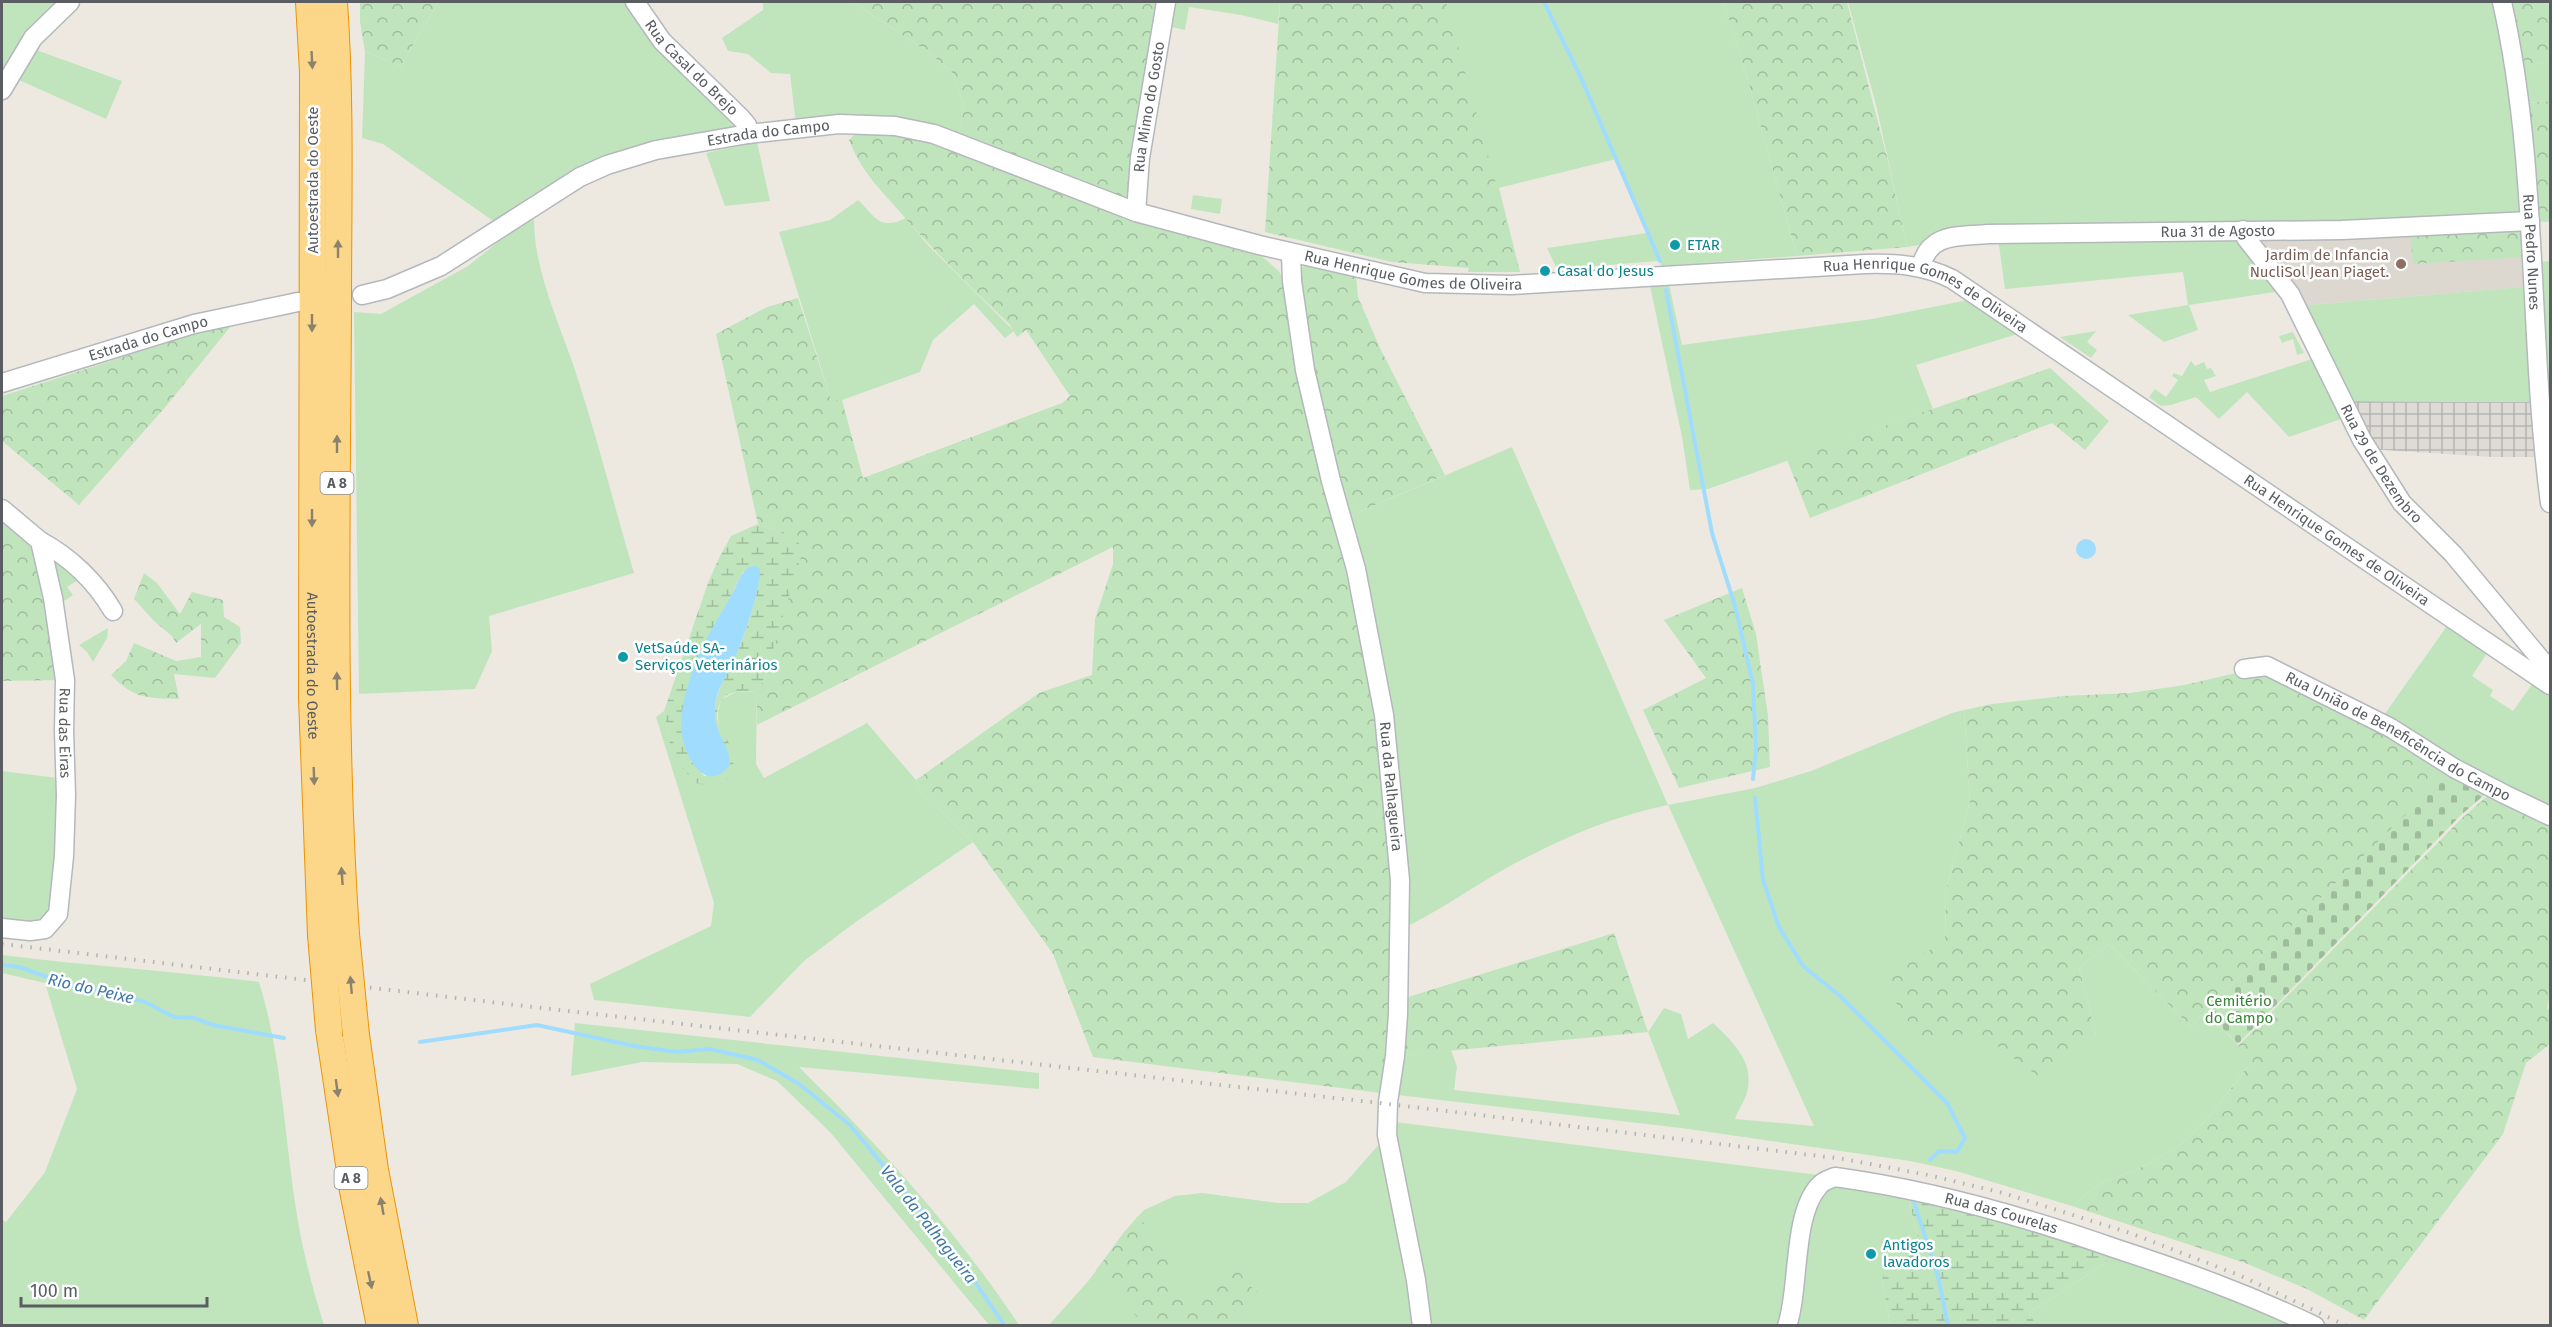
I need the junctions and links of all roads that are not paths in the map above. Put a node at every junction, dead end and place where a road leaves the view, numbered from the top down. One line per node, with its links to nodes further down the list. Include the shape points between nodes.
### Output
1 (70, 2): 7 (street, via 33,38)
2 (309, 2): 26 (highway, Autoestrada do Oeste / A 8, one-way to 26, bridge, via 313,72 312,699 321,935 353,1191)
3 (334, 2): 27 (highway, Autoestrada do Oeste / A 8, one-way to 3, bridge, via 375,1170 356,1035 341,859 339,162)
4 (1166, 2): 9 (street, Rua Mimo do Gosto, via 1140,158)
5 (2502, 2): 10 (street, Rua Pedro Nunes, via 2512,47)
6 (641, 3): 8 (street, Rua Casal do Brejo, via 662,41 741,118)
7 (2, 90)
8 (748, 134): 9 (street, Estrada do Campo, via 838,124 913,129 955,140); 15 (street, Estrada do Campo, via 656,150 593,170 454,259 409,281)
9 (1136, 212): 11 (street, Estrada do Campo)
10 (2530, 221): 12 (street, Rua 31 de Agosto, via 2342,230); 18 (street, Rua Pedro Nunes)
11 (1194, 229): 13 (street, Rua Henrique Gomes de Oliveira)
12 (2243, 230): 14 (street, Rua 31 de Agosto, via 1988,234 1942,239 1930,246); 23 (street, Rua 29 de Dezembro, via 2290,294 2362,440 2402,503 2452,554 2543,662)
13 (1291, 253): 14 (street, Rua Henrique Gomes de Oliveira, via 1425,283 1474,286 1865,264); 28 (street, Rua da Palhagueira, via 1305,370 1356,568 1383,715 1400,880 1398,1014 1387,1135)
14 (1921, 267): 23 (street, Rua Henrique Gomes de Oliveira, via 1952,279)
15 (362, 295)
16 (298, 302): 17 (street, Estrada do Campo, via 194,324)
17 (2, 383)
18 (2550, 503)
19 (2, 509): 20 (street)
20 (40, 541): 21 (street, via 56,549 83,573 105,596); 25 (street, Rua das Eiras, via 65,680 64,856 58,914 45,929 30,932)
21 (113, 611)
22 (2244, 669): 24 (street, Rua União de Beneficência do Campo, via 2267,666 2391,728 2454,768)
23 (2545, 681)
24 (2550, 816)
25 (2, 928)
26 (380, 1326)
27 (405, 1326)
28 (1422, 1326)
29 (1787, 1326): 30 (street, Rua das Courelas, via 1806,1211 1821,1184 1835,1177 1978,1204 2051,1226 2218,1283)
30 (2314, 1326)

